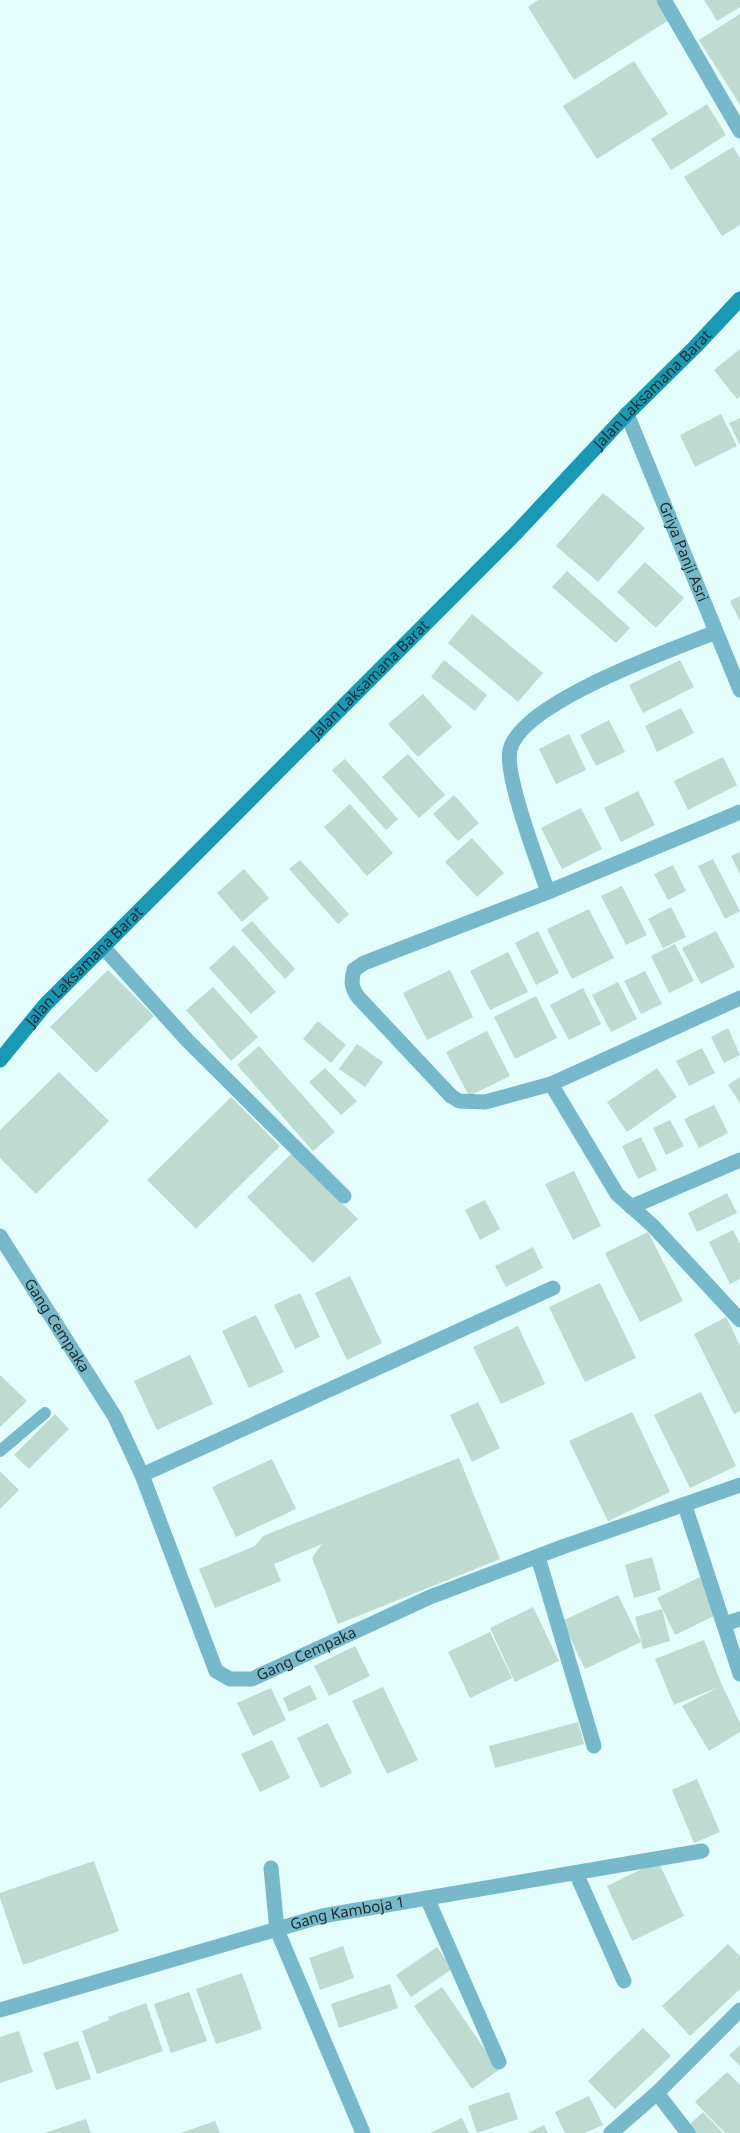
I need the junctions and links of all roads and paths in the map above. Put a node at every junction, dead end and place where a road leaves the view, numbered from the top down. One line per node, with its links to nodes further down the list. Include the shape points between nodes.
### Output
1 (664, 0): 2 (street)
2 (740, 131)
3 (740, 298): 4 (main road, Jalan Laksamana Barat)
4 (626, 414): 5 (street, Griya Panji Asri); 9 (main road, Jalan Laksamana Barat, via 517,532)
5 (716, 632): 6 (street, Griya Panji Asri); 8 (street, via 583,688 551,706 519,733 510,749 510,776)
6 (740, 690)
7 (740, 812): 8 (street)
8 (548, 892): 12 (street, via 364,963 354,970 351,981 358,997 459,1101 485,1102)
9 (103, 947): 11 (main road, Jalan Laksamana Barat, via 45,1005); 14 (street, via 187,1040)
10 (740, 998): 12 (street)
11 (0, 1060)
12 (551, 1084): 15 (street, via 617,1194)
13 (740, 1160): 15 (street)
14 (344, 1196)
15 (631, 1207): 18 (street)
16 (0, 1236): 21 (street, Gang Cempaka, via 115,1417)
17 (554, 1288): 21 (street)
18 (740, 1319)
19 (46, 1414): 20 (lane)
20 (0, 1451)
21 (142, 1475): 24 (street, Gang Cempaka, via 216,1671 230,1679 252,1680 430,1597)
22 (740, 1485): 23 (street, Gang Cempaka)
23 (685, 1506): 24 (street, Gang Cempaka); 26 (street)
24 (538, 1557): 28 (street)
25 (740, 1619): 26 (street)
26 (724, 1624): 27 (street)
27 (740, 1674)
28 (594, 1746)
29 (702, 1851): 31 (street, Gang Kamboja 1)
30 (271, 1868): 33 (street)
31 (576, 1873): 32 (street, Gang Kamboja 1); 34 (street)
32 (427, 1898): 33 (street, Gang Kamboja 1, via 322,1916); 37 (street)
33 (277, 1930): 35 (street, Gang Kamboja 1); 39 (street)
34 (624, 1981)
35 (0, 2010)
36 (740, 2010): 38 (street)
37 (499, 2062)
38 (657, 2093): 40 (street); 41 (street)
39 (363, 2133)
40 (611, 2133)
41 (688, 2133)

